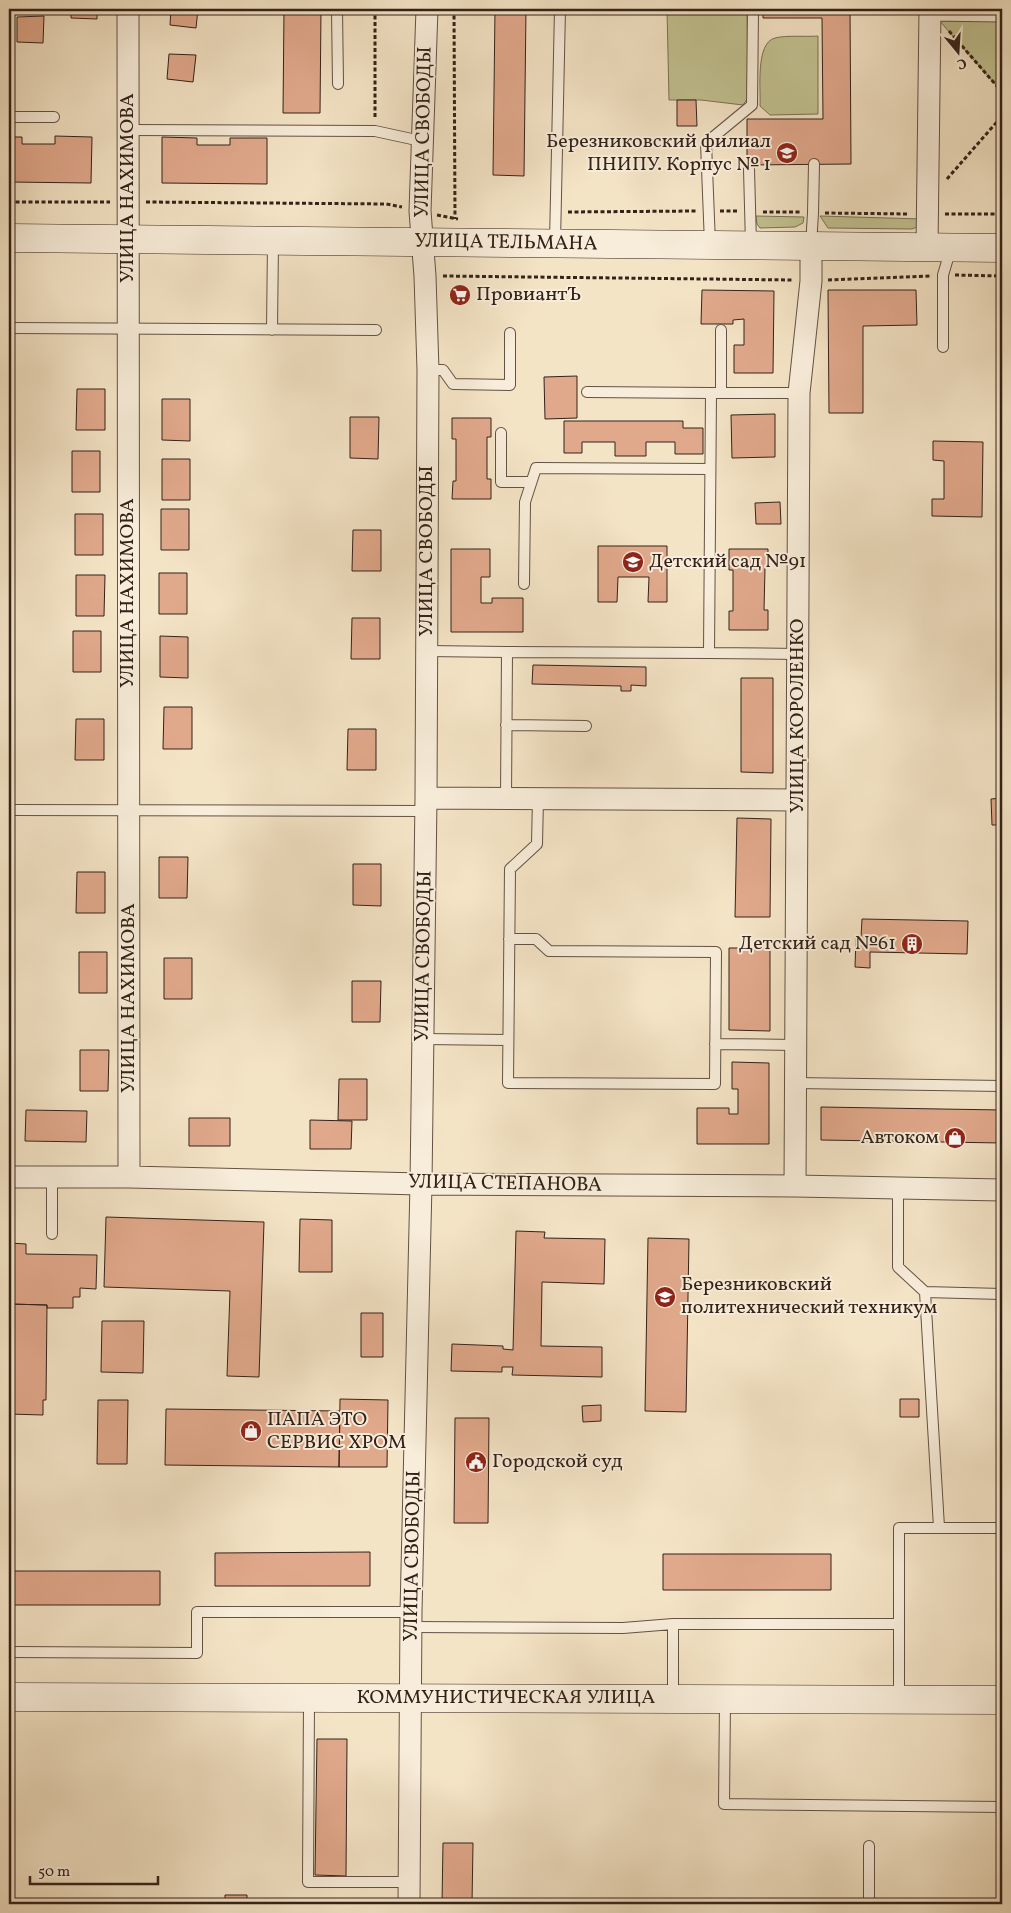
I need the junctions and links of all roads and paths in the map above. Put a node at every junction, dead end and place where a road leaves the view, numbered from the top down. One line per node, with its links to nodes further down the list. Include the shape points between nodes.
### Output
1 (128, 9): 15 (street, УЛИЦА НАХИМОВА)
2 (337, 9): 10 (lane)
3 (375, 9): 16 (path)
4 (427, 9): 17 (street, УЛИЦА СВОБОДЫ)
5 (454, 9): 29 (path)
6 (560, 9): 27 (lane)
7 (753, 9): 24 (lane, via 752,105 706,143)
8 (930, 9): 9 (street); 11 (path); 22 (street)
9 (1002, 11)
10 (338, 84)
11 (1002, 92)
12 (1002, 116): 22 (path)
13 (9, 117): 14 (lane)
14 (54, 117)
15 (128, 130): 16 (lane); 21 (street, УЛИЦА НАХИМОВА)
16 (375, 130): 17 (lane)
17 (421, 141): 23 (street, УЛИЦА СВОБОДЫ)
18 (814, 164): 26 (lane)
19 (749, 168): 25 (lane)
20 (9, 202): 21 (path)
21 (128, 202): 23 (path, via 386,204); 32 (street, УЛИЦА НАХИМОВА)
22 (929, 207): 26 (path); 28 (path); 39 (street)
23 (420, 211): 29 (path); 34 (street, УЛИЦА СВОБОДЫ)
24 (709, 211): 25 (path); 27 (path); 36 (lane)
25 (751, 212): 26 (path); 37 (lane)
26 (814, 213): 38 (lane)
27 (556, 214): 35 (lane)
28 (1002, 214)
29 (456, 218): 30 (path)
30 (464, 219)
31 (9, 238): 32 (main road, УЛИЦА ТЕЛЬМАНА)
32 (128, 239): 33 (main road, УЛИЦА ТЕЛЬМАНА); 46 (street, УЛИЦА НАХИМОВА)
33 (273, 241): 34 (main road, УЛИЦА ТЕЛЬМАНА); 47 (lane)
34 (423, 242): 35 (main road, УЛИЦА ТЕЛЬМАНА); 42 (street, УЛИЦА СВОБОДЫ)
35 (555, 243): 36 (main road, УЛИЦА ТЕЛЬМАНА)
36 (710, 245): 37 (main road, УЛИЦА ТЕЛЬМАНА)
37 (751, 245): 38 (main road, УЛИЦА ТЕЛЬМАНА)
38 (811, 246): 39 (main road, УЛИЦА ТЕЛЬМАНА); 44 (street, УЛИЦА КОРОЛЕНКО)
39 (940, 247): 40 (main road, УЛИЦА ТЕЛЬМАНА); 41 (lane)
40 (1002, 248)
41 (943, 275): 43 (path); 44 (path); 51 (lane)
42 (425, 276): 44 (path); 52 (street, УЛИЦА СВОБОДЫ)
43 (1002, 276)
44 (811, 281): 55 (street, УЛИЦА КОРОЛЕНКО)
45 (9, 328): 46 (lane)
46 (128, 328): 47 (lane); 70 (street, УЛИЦА НАХИМОВА)
47 (272, 330): 48 (lane)
48 (376, 330)
49 (721, 330): 54 (lane)
50 (510, 333): 52 (lane, via 510,384 453,384 442,370)
51 (943, 348)
52 (428, 370): 60 (street, УЛИЦА СВОБОДЫ)
53 (586, 392): 54 (lane)
54 (716, 393): 55 (lane); 57 (lane)
55 (800, 393): 63 (street, УЛИЦА КОРОЛЕНКО)
56 (501, 433): 58 (lane, via 501,482)
57 (710, 468): 58 (lane, via 536,468); 62 (lane)
58 (531, 482): 59 (lane, via 525,502)
59 (524, 584)
60 (427, 651): 61 (lane); 69 (street, УЛИЦА СВОБОДЫ)
61 (506, 652): 62 (lane); 64 (lane)
62 (709, 653): 63 (lane)
63 (798, 654): 68 (street, УЛИЦА КОРОЛЕНКО)
64 (506, 725): 65 (lane); 66 (lane)
65 (586, 726)
66 (506, 798): 67 (street); 69 (street)
67 (538, 798): 68 (street); 72 (lane, via 538,844 510,869)
68 (797, 800): 76 (street, УЛИЦА КОРОЛЕНКО)
69 (426, 805): 70 (lane); 73 (street, УЛИЦА СВОБОДЫ)
70 (128, 809): 71 (lane); 81 (street, УЛИЦА НАХИМОВА)
71 (9, 810)
72 (509, 939): 74 (lane); 75 (lane, via 536,939 549,951 716,952)
73 (424, 1039): 74 (lane); 82 (street, УЛИЦА СВОБОДЫ)
74 (508, 1040): 75 (lane, via 508,1082 715,1084)
75 (715, 1044): 76 (lane)
76 (796, 1045): 77 (street, УЛИЦА КОРОЛЕНКО)
77 (795, 1083): 78 (lane); 83 (street, УЛИЦА КОРОЛЕНКО)
78 (1002, 1086)
79 (9, 1177): 80 (street, УЛИЦА СТЕПАНОВА)
80 (52, 1177): 81 (street, УЛИЦА СТЕПАНОВА); 86 (lane)
81 (129, 1177): 82 (street, УЛИЦА СТЕПАНОВА)
82 (421, 1184): 83 (street, УЛИЦА СТЕПАНОВА); 91 (street, УЛИЦА СВОБОДЫ)
83 (795, 1186): 84 (street, УЛИЦА СТЕПАНОВА)
84 (898, 1188): 85 (street, УЛИЦА СТЕПАНОВА); 87 (lane, via 898,1267)
85 (1002, 1190)
86 (52, 1234)
87 (925, 1292): 88 (lane); 89 (lane)
88 (1002, 1294)
89 (939, 1527): 90 (lane); 93 (lane, via 899,1528)
90 (1002, 1528)
91 (411, 1620): 92 (lane, via 623,1628); 94 (lane, via 197,1612 197,1652); 97 (street, УЛИЦА СВОБОДЫ)
92 (673, 1624): 93 (lane); 98 (lane)
93 (899, 1624): 100 (lane)
94 (9, 1652)
95 (9, 1697): 96 (main road, КОММУНИСТИЧЕСКАЯ УЛИЦА)
96 (309, 1698): 97 (main road, КОММУНИСТИЧЕСКАЯ УЛИЦА); 104 (lane, via 308,1882)
97 (411, 1698): 98 (main road, КОММУНИСТИЧЕСКАЯ УЛИЦА); 104 (street, УЛИЦА СВОБОДЫ)
98 (673, 1699): 99 (main road, КОММУНИСТИЧЕСКАЯ УЛИЦА)
99 (725, 1699): 100 (main road, КОММУНИСТИЧЕСКАЯ УЛИЦА); 102 (lane, via 724,1804)
100 (899, 1700): 101 (main road, КОММУНИСТИЧЕСКАЯ УЛИЦА)
101 (1002, 1700)
102 (1002, 1806)
103 (868, 1846): 106 (lane)
104 (410, 1882): 105 (street, УЛИЦА СВОБОДЫ)
105 (409, 1904)
106 (869, 1904)

